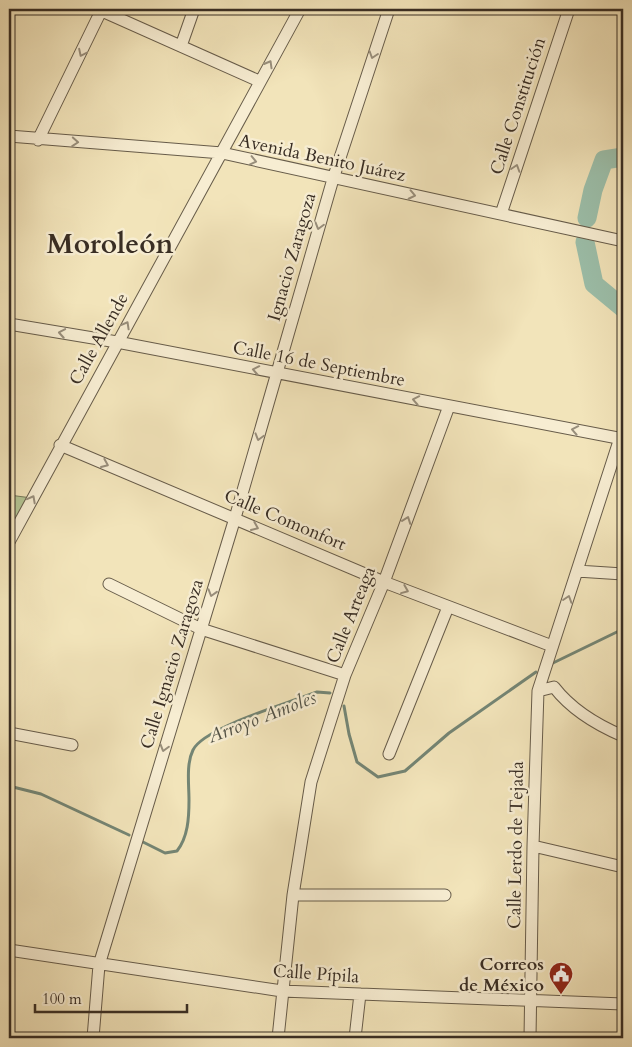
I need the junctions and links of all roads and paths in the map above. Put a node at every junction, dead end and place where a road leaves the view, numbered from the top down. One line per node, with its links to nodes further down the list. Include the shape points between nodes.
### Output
1 (194, 9): 6 (street)
2 (300, 9): 7 (street, Calle Allende, one-way to 2)
3 (389, 9): 11 (street, Ignacio Zaragoza, one-way to 11)
4 (569, 9): 12 (street, Calle Constitución, one-way to 4)
5 (102, 10): 6 (street); 9 (street, one-way to 9)
6 (180, 46): 7 (street)
7 (259, 81): 10 (street, Calle Allende)
8 (9, 136): 9 (street, Avenida Benito Juárez)
9 (38, 140): 10 (street, Avenida Benito Juárez, one-way to 10)
10 (222, 153): 11 (street, Avenida Benito Juárez, one-way to 11); 15 (street, Calle Allende, one-way to 10)
11 (333, 179): 12 (street, Avenida Benito Juárez, one-way to 12); 16 (street, Ignacio Zaragoza, one-way to 16)
12 (501, 214): 13 (street, Avenida Benito Juárez)
13 (623, 241)
14 (9, 324): 15 (street, Calle 16 de Septiembre, one-way to 14)
15 (116, 342): 16 (street, Calle 16 de Septiembre, one-way to 15); 19 (street, Calle Allende)
16 (277, 374): 17 (street, Calle 16 de Septiembre, one-way to 16); 20 (street, Calle Ignacio Zaragoza, one-way to 20)
17 (449, 406): 18 (street, Calle 16 de Septiembre, one-way to 17); 24 (street, Calle Arteaga, one-way to 17)
18 (622, 438): 22 (street)
19 (60, 445): 20 (street, Calle Comonfort, one-way to 20); 21 (street, Calle Allende, one-way to 19)
20 (235, 518): 24 (street, Calle Comonfort, one-way to 24); 27 (street, Calle Ignacio Zaragoza, one-way to 27)
21 (9, 542)
22 (577, 571): 23 (street); 28 (street, one-way to 22)
23 (623, 574)
24 (384, 582): 26 (street, Calle Comonfort, one-way to 26); 29 (street, Calle Arteaga)
25 (109, 584): 27 (street)
26 (448, 607): 28 (street, Calle Comonfort); 34 (street)
27 (201, 629): 29 (street); 40 (street, Calle Ignacio Zaragoza, one-way to 40)
28 (552, 646): 30 (street, Calle Lerdo de Tejada)
29 (345, 675): 37 (street, Calle Arteaga, via 311,782)
30 (539, 687): 32 (street, via 554,687 581,713); 35 (street, Calle Lerdo de Tejada)
31 (9, 733): 33 (street)
32 (623, 736)
33 (72, 745)
34 (389, 754)
35 (533, 846): 36 (street); 43 (street, Calle Lerdo de Tejada)
36 (623, 867)
37 (292, 895): 38 (street); 41 (street, Calle Arteaga)
38 (445, 895)
39 (9, 950): 40 (street, Calle Pípila)
40 (99, 965): 41 (street, Calle Pípila); 45 (street, Calle Ignacio Zaragoza)
41 (282, 990): 42 (street, Calle Pípila); 46 (street, Calle Arteaga)
42 (360, 994): 43 (street, Calle Pípila); 47 (street)
43 (530, 1000): 44 (street, Calle Pípila); 48 (street, Calle Lerdo de Tejada)
44 (623, 1004)
45 (92, 1038)
46 (278, 1038)
47 (355, 1038)
48 (530, 1038)

